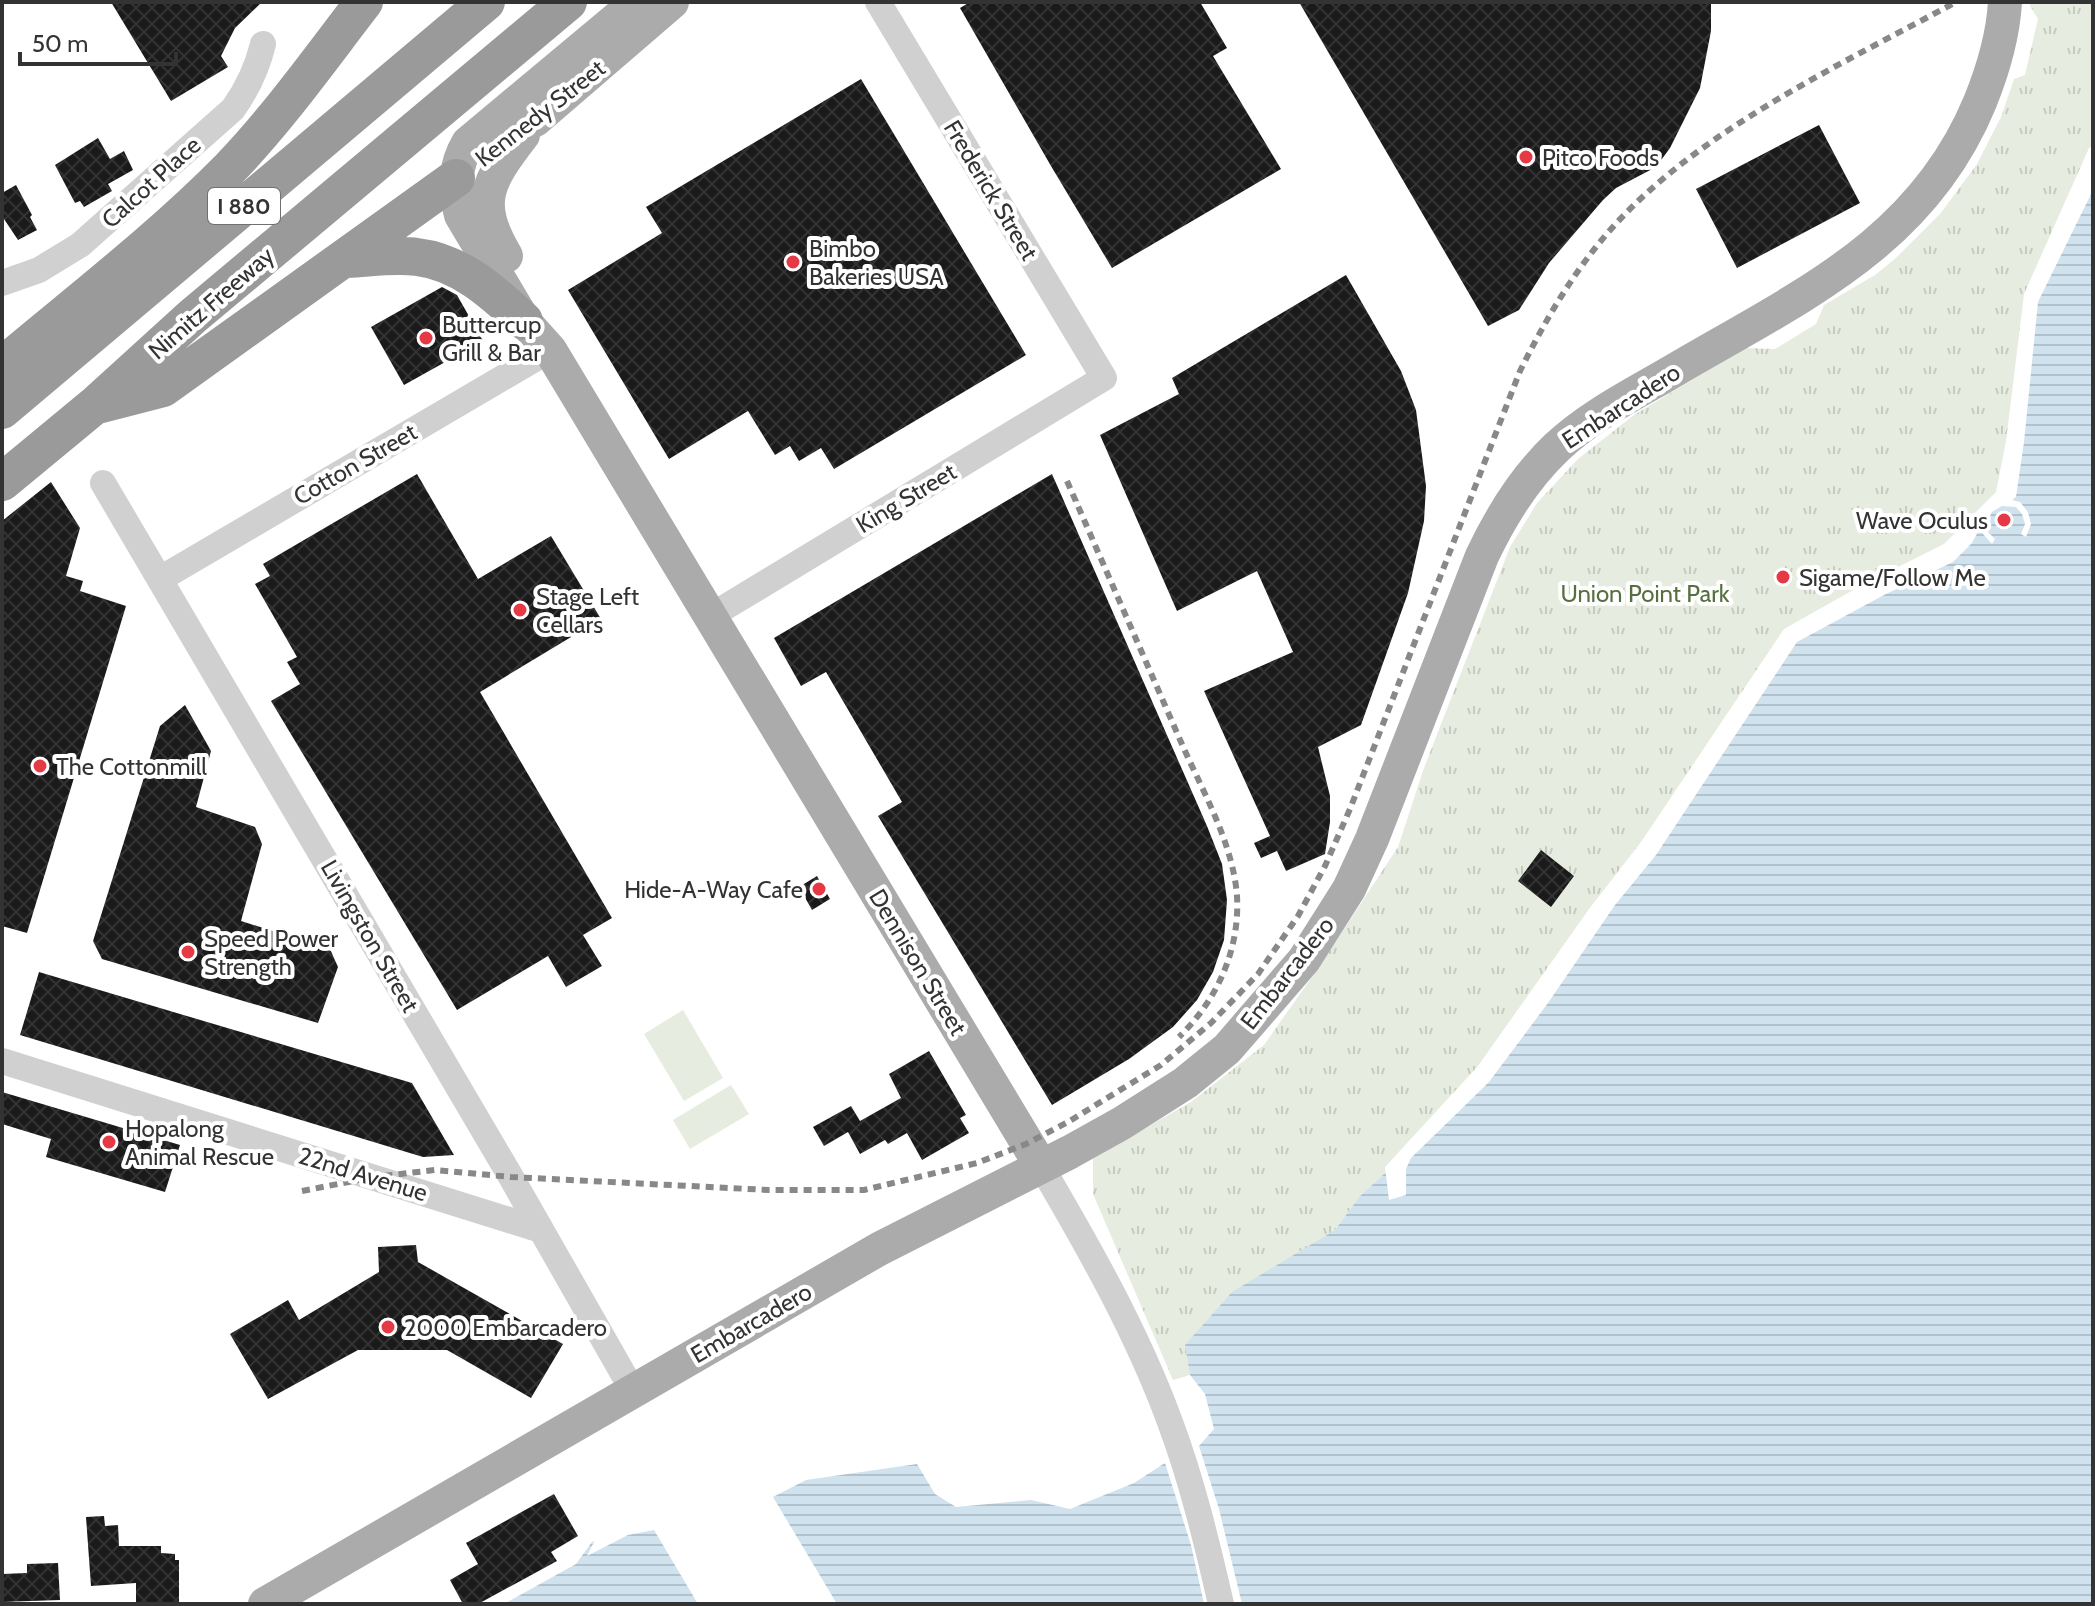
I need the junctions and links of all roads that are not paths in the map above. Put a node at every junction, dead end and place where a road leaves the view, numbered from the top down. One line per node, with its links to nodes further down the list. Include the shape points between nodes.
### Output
1 (364, 2): 15 (highway, via 278,115 227,170)
2 (486, 2): 18 (highway, I 880)
3 (568, 2): 17 (highway, Nimitz Freeway / I 880, via 193,316)
4 (637, 2): 10 (main road, Kennedy Street, via 468,143)
5 (672, 2): 9 (main road, Kennedy Street)
6 (878, 2): 16 (street, Frederick Street)
7 (2005, 2): 24 (main road, Embarcadero, via 1989,79 1969,129 1909,214 1847,267 1579,429 1528,477 1482,556 1349,889 1279,991 1227,1049 1185,1083)
8 (263, 44): 12 (street, Calcot Place, via 258,68 233,109 80,245 39,270)
9 (535, 120): 10 (main road, Kennedy Street); 14 (main road, Dennison Street, via 488,188 488,211 496,238 540,314)
10 (456, 178): 11 (highway); 13 (main road, Dennison Street, via 461,215)
11 (347, 259): 13 (highway, via 415,256 438,261 490,290); 17 (highway, via 163,388)
12 (2, 283)
13 (524, 321): 14 (main road, Dennison Street)
14 (550, 350): 21 (street, Cotton Street); 22 (main road, Dennison Street)
15 (2, 366)
16 (1104, 378): 22 (street, King Street)
17 (94, 406): 19 (highway, Nimitz Freeway / I 880)
18 (2, 410)
19 (2, 482)
20 (103, 483): 21 (street, Livingston Street)
21 (160, 579): 25 (street, Livingston Street)
22 (709, 617): 24 (main road, Dennison Street)
23 (2, 1061): 25 (street, 22nd Avenue)
24 (1041, 1166): 26 (main road, Embarcadero, via 879,1249); 28 (street, Dennison Street, via 1105,1278 1170,1422)
25 (541, 1230): 26 (street, Livingston Street)
26 (633, 1391): 27 (main road, Embarcadero)
27 (265, 1604)
28 (1221, 1604)

